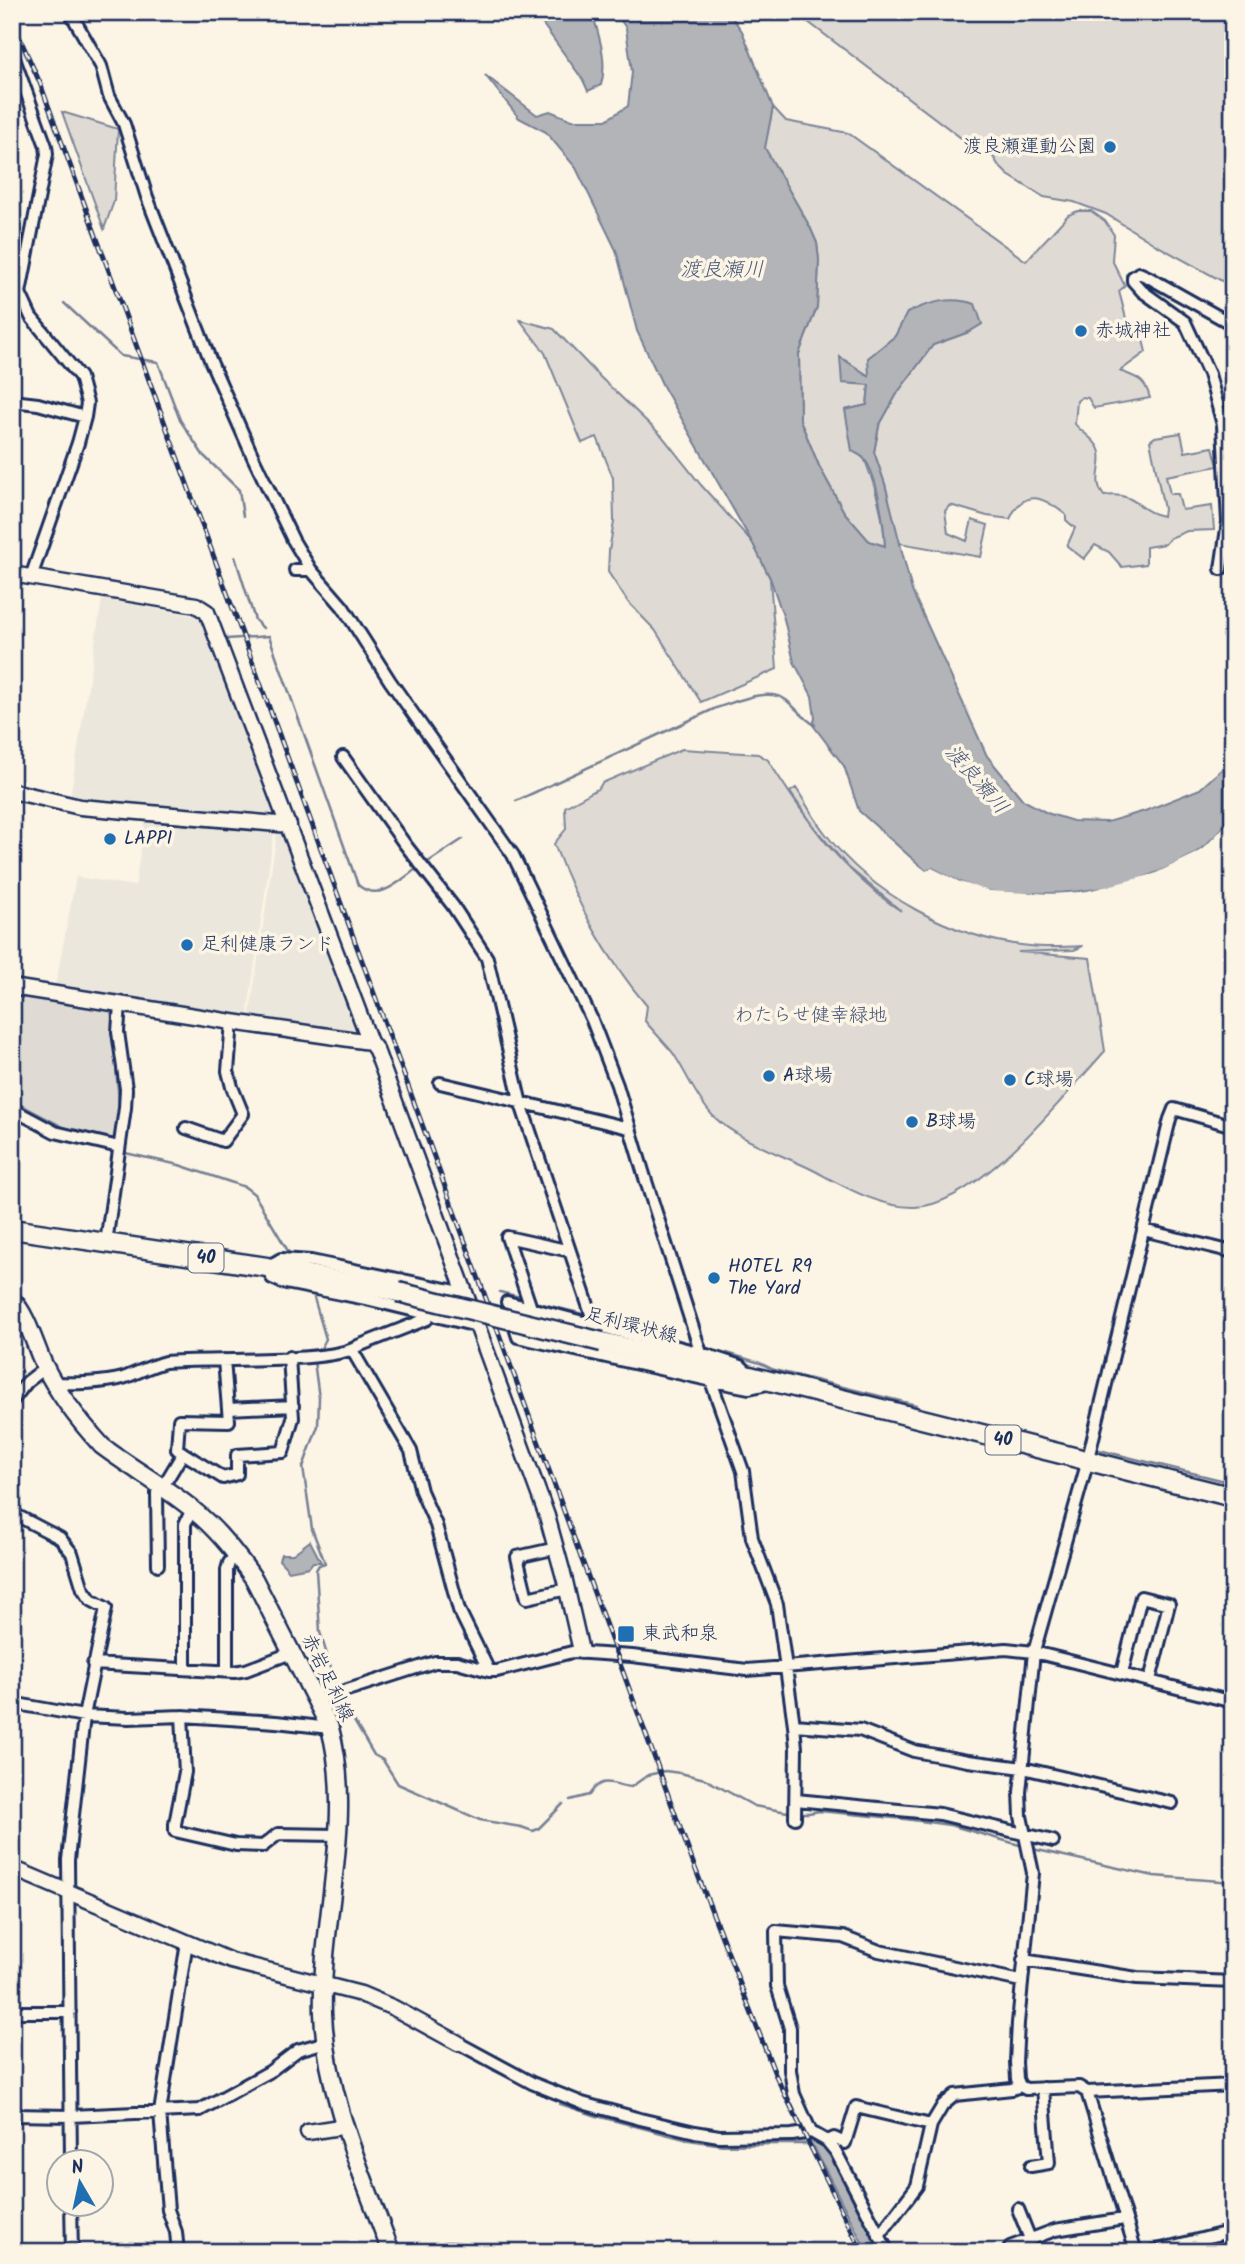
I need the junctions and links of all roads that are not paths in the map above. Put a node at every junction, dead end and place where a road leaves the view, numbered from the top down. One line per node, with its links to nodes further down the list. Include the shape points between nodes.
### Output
1 (69, 12): 10 (street, via 101,66 211,362)
2 (12, 53): 3 (street, via 47,154)
3 (16, 280): 6 (street, via 25,307 80,377 87,403)
4 (1233, 327): 7 (street, via 1148,277 1139,273 1133,277 1142,291 1189,328)
5 (12, 401): 6 (street)
6 (85, 416): 12 (street)
7 (1228, 424): 8 (street, via 1228,526)
8 (1221, 569)
9 (295, 570): 10 (street)
10 (311, 570): 25 (street, via 343,607 513,855 592,1020)
11 (12, 574): 12 (street)
12 (31, 578): 15 (street, via 196,605 207,612)
13 (343, 757): 21 (street, via 486,958)
14 (12, 791): 15 (street, via 80,807)
15 (289, 825): 19 (street)
16 (12, 987): 17 (street)
17 (120, 1004): 18 (street); 26 (street, via 118,1032 126,1089)
18 (232, 1022): 19 (street); 24 (street, via 228,1071 243,1114 223,1141)
19 (370, 1042): 33 (street)
20 (440, 1083): 21 (street)
21 (522, 1104): 25 (street); 30 (street)
22 (12, 1109): 26 (street, via 55,1132)
23 (1233, 1126): 28 (street, via 1174,1110)
24 (186, 1128)
25 (629, 1129): 42 (street)
26 (118, 1147): 29 (street)
27 (12, 1229): 29 (main road, 足利環状線 / 40)
28 (1143, 1230): 31 (street); 50 (street)
29 (106, 1243): 32 (main road, 足利環状線 / 40)
30 (570, 1251): 35 (street, via 507,1237); 38 (street)
31 (1233, 1252)
32 (267, 1267): 33 (street, via 281,1259 311,1261); 36 (street, via 272,1278 281,1282); 38 (main road, 足利環状線 / 40, bridge)
33 (466, 1293): 37 (street)
34 (12, 1300): 43 (main road, 赤岩足利線)
35 (531, 1308): 38 (street); 42 (street, via 507,1302 518,1337)
36 (431, 1313): 37 (street); 39 (street, via 427,1319)
37 (477, 1326): 55 (street)
38 (599, 1334): 42 (main road, 足利環状線 / 40)
39 (352, 1350): 40 (street); 66 (street, via 411,1451 459,1609)
40 (289, 1357): 41 (street); 47 (street)
41 (224, 1360): 44 (street, via 165,1362 121,1378); 48 (street)
42 (707, 1367): 45 (main road, 足利環状線 / 40); 45 (street, via 749,1388); 63 (street, via 743,1471 750,1526 777,1604)
43 (45, 1368): 44 (main road, 赤岩足利線); 46 (street)
44 (55, 1383): 51 (main road, 赤岩足利線, via 102,1446)
45 (773, 1383): 50 (main road, 足利環状線 / 40)
46 (12, 1401)
47 (293, 1406): 48 (street); 49 (street, via 283,1452 237,1455 237,1474 223,1478)
48 (228, 1409): 49 (street, via 229,1421 178,1420 177,1449)
49 (183, 1452): 51 (street)
50 (1086, 1461): 52 (main road, 足利環状線 / 40); 60 (street)
51 (162, 1489): 53 (main road, 赤岩足利線); 57 (street, via 157,1493)
52 (1233, 1497)
53 (192, 1509): 56 (main road, 赤岩足利線); 64 (street, via 184,1524)
54 (12, 1513): 62 (street, via 60,1538 72,1553 83,1589 106,1608)
55 (557, 1548): 58 (street); 58 (street, via 517,1557 527,1598)
56 (236, 1554): 61 (main road, 赤岩足利線); 65 (street, via 226,1570)
57 (158, 1565)
58 (567, 1590): 59 (street)
59 (581, 1651): 63 (street, via 730,1669); 66 (street)
60 (1034, 1652): 63 (street, via 1006,1649); 67 (street); 76 (street)
61 (291, 1653): 65 (street, via 247,1670); 69 (main road, 赤岩足利線)
62 (93, 1664): 64 (street); 72 (street)
63 (787, 1668): 74 (street)
64 (185, 1669): 65 (street)
65 (227, 1671)
66 (489, 1671): 69 (street, via 457,1662 435,1662)
67 (1122, 1674): 68 (street); 68 (street, via 1141,1597 1169,1604)
68 (1150, 1680): 70 (street)
69 (316, 1700): 75 (main road, 赤岩足利線)
70 (1233, 1702)
71 (12, 1703): 72 (street)
72 (84, 1716): 73 (street); 84 (street, via 68,1860)
73 (182, 1716): 75 (street); 80 (street, via 186,1772 175,1830 236,1845 262,1846 278,1834)
74 (794, 1725): 76 (street, via 860,1730 914,1751); 77 (street)
75 (330, 1728): 80 (main road, 赤岩足利線, via 336,1751)
76 (1023, 1768): 78 (street); 81 (street, via 1019,1804)
77 (796, 1802): 79 (street); 81 (street, via 912,1810)
78 (1172, 1803)
79 (795, 1817)
80 (337, 1835): 89 (main road, 赤岩足利線)
81 (1026, 1836): 82 (street); 86 (street, via 1033,1881)
82 (1053, 1841)
83 (12, 1868): 84 (street)
84 (70, 1891): 85 (street); 91 (street)
85 (187, 1941): 89 (street, via 231,1961); 98 (street)
86 (1023, 1960): 87 (street); 88 (street, via 1137,1979)
87 (1021, 1981): 95 (street, via 1016,2062); 104 (street, via 879,1951 843,1937 776,1931 778,1986 790,2028 794,2094)
88 (1233, 1982)
89 (324, 1986): 92 (main road, 赤岩足利線); 93 (street, via 378,2001)
90 (12, 2012): 91 (street)
91 (70, 2012): 100 (street)
92 (326, 2042): 98 (street, via 298,2050 269,2072 200,2110); 102 (main road, 赤岩足利線)
93 (458, 2043): 104 (street, via 559,2095 651,2122 719,2136)
94 (1233, 2085): 97 (street)
95 (1020, 2086): 96 (street); 101 (street, via 955,2095)
96 (1043, 2088): 97 (street, via 1079,2087); 107 (street, via 1049,2163)
97 (1087, 2092): 110 (street)
98 (160, 2112): 100 (street); 116 (street, via 168,2210)
99 (12, 2115): 100 (street)
100 (71, 2116): 106 (street)
101 (931, 2125): 105 (street, via 856,2107 845,2143 834,2138); 112 (street, via 917,2186)
102 (346, 2126): 103 (street); 117 (main road, 赤岩足利線)
103 (308, 2132)
104 (811, 2132): 105 (street)
105 (828, 2141): 112 (street)
106 (71, 2148)
107 (1031, 2166)
108 (1018, 2209): 113 (street)
109 (71, 2218): 115 (street)
110 (1124, 2219): 113 (street, via 1055,2230); 121 (street)
111 (1233, 2231): 122 (street)
112 (879, 2236): 120 (street)
113 (1030, 2239): 114 (street)
114 (1010, 2247)
115 (72, 2252)
116 (178, 2252)
117 (391, 2252)
118 (431, 2252): 119 (street)
119 (487, 2252)
120 (888, 2252)
121 (1136, 2252)
122 (1150, 2252)

